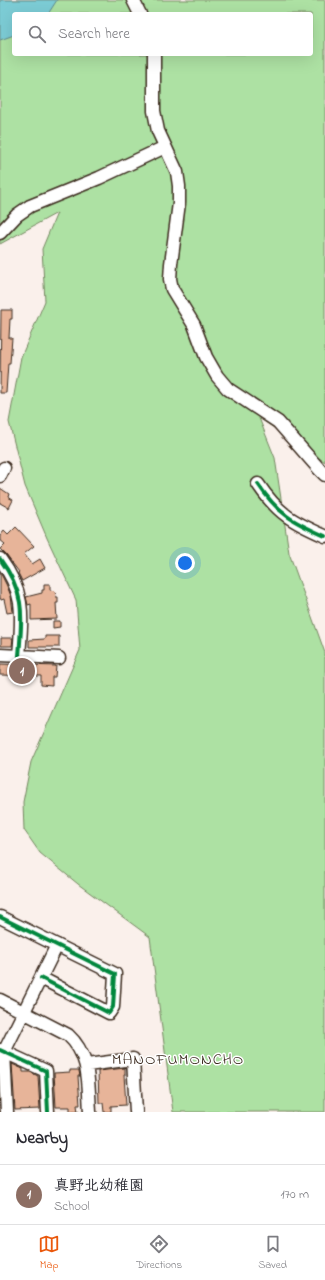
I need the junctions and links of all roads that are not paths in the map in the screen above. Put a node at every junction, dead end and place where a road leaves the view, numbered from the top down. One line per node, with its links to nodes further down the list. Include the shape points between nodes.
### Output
1 (133, 0): 2 (street)
2 (139, 12)
3 (154, 56): 4 (street, via 154,111 158,131)
4 (165, 147): 5 (street, via 30,206); 6 (street, via 177,172 179,186 171,264 172,289 194,325 206,357 228,389 278,422)
5 (0, 233)
6 (325, 475)
7 (258, 484): 8 (street, via 277,509 297,523)
8 (325, 536)
9 (0, 559): 11 (street, via 18,588 22,611)
10 (0, 655): 11 (street)
11 (20, 656): 12 (street)
12 (59, 658)
13 (0, 917): 14 (street)
14 (57, 945): 15 (street); 15 (street, via 115,974 113,1007 109,1013)
15 (41, 978): 17 (street)
16 (0, 1000): 17 (street)
17 (23, 1013): 18 (street); 19 (street, via 68,1035 76,1042)
18 (2, 1051): 20 (street); 21 (street, via 46,1071)
19 (87, 1066): 22 (street); 23 (street, via 134,1058)
20 (7, 1112)
21 (48, 1112)
22 (90, 1112)
23 (136, 1112)

